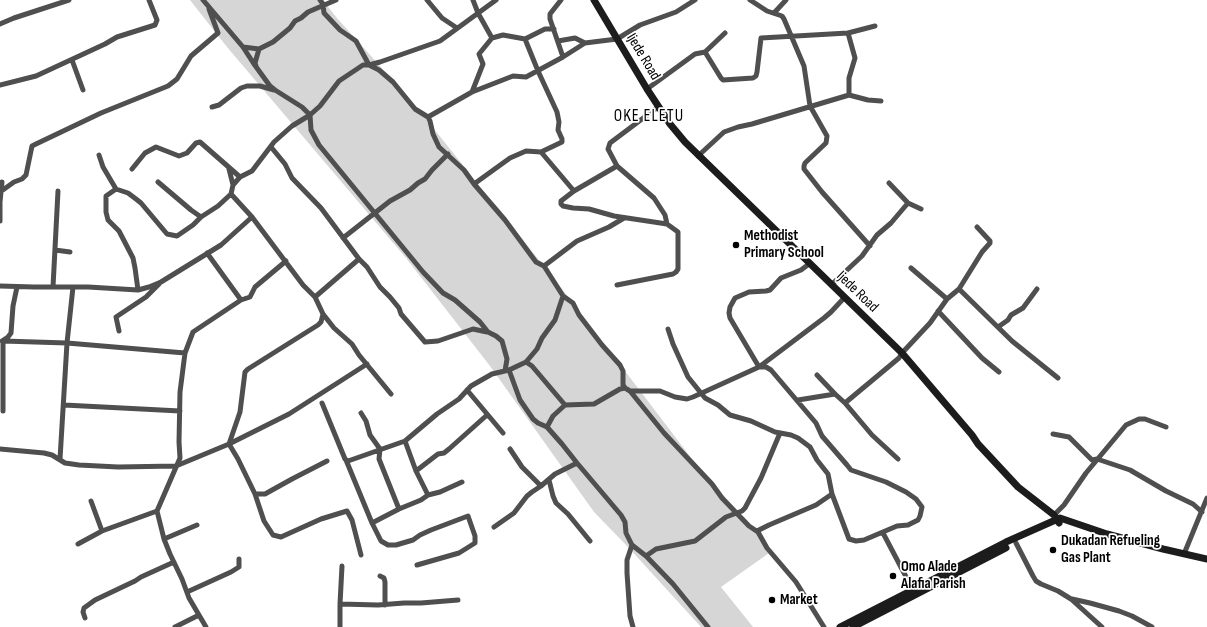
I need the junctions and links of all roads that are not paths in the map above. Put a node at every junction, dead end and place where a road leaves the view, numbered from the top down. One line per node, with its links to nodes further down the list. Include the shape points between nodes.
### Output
1 (69, 0): 16 (street)
2 (150, 0): 34 (street, via 158,20 155,25 117,37)
3 (336, 0): 13 (street)
4 (427, 0): 18 (street, via 442,18)
5 (473, 0): 14 (street)
6 (496, 0): 14 (street)
7 (561, 0): 19 (street, via 550,14)
8 (594, 0): 26 (main road, Ijede Road)
9 (695, 0): 26 (street, via 676,12 640,25)
10 (750, 0): 15 (street)
11 (786, 0): 15 (street)
12 (205, 2): 20 (street); 23 (street)
13 (322, 2): 31 (street, via 295,21 275,40); 36 (street, via 324,13 340,30 356,41)
14 (478, 13): 18 (street); 25 (street)
15 (774, 13): 24 (street, via 782,16)
16 (0, 24)
17 (875, 26): 22 (street)
18 (458, 28): 35 (street, via 440,41)
19 (554, 29): 27 (street, via 544,29); 28 (street)
20 (218, 33): 23 (street); 62 (street, via 191,56 177,79 168,86 101,113 32,146 26,175)
21 (725, 33): 32 (street)
22 (848, 33): 24 (street); 45 (street, via 855,58 849,73)
23 (231, 34): 30 (street)
24 (792, 37): 32 (street, via 761,38 757,72 753,78 723,80); 47 (street, via 805,71)
25 (492, 38): 27 (street, via 503,35); 44 (street, via 480,54 483,64)
26 (617, 38): 29 (street); 41 (main road, Ijede Road)
27 (525, 39): 39 (street)
28 (558, 41): 29 (street, via 575,38); 33 (street)
29 (585, 42): 33 (street)
30 (243, 48): 31 (street); 37 (street)
31 (259, 49): 37 (street, via 255,63)
32 (704, 52): 41 (street, via 695,54)
33 (563, 57): 39 (street)
34 (72, 60): 40 (street, via 32,78); 42 (street)
35 (380, 62): 36 (street); 38 (street)
36 (369, 65): 38 (street); 50 (street, via 363,65 339,80)
37 (258, 68): 43 (street)
38 (379, 70): 51 (street, via 397,85 415,109)
39 (538, 71): 44 (street, via 526,77 513,76); 53 (street, via 557,112 558,130 562,139 561,144)
40 (0, 85)
41 (647, 89): 49 (main road, Ijede Road)
42 (83, 90)
43 (274, 90): 48 (street, via 246,86); 50 (street, via 302,107)
44 (472, 92): 51 (street)
45 (849, 95): 46 (street); 47 (street)
46 (881, 101)
47 (810, 106): 56 (street, via 729,130); 83 (street, via 827,140 805,163 804,169)
48 (212, 107)
49 (658, 107): 56 (main road, Ijede Road); 57 (street, via 610,143 608,149)
50 (310, 115): 52 (street, via 292,126); 75 (street, via 311,130 319,145)
51 (428, 117): 54 (street, via 438,147)
52 (271, 147): 60 (street, via 252,171); 82 (street, via 285,164 292,178 321,208)
53 (541, 152): 65 (street, via 526,151 510,158); 69 (street)
54 (448, 154): 65 (street); 75 (street, via 425,179)
55 (99, 155): 67 (street)
56 (698, 156): 89 (main road, Ijede Road)
57 (617, 166): 69 (street); 80 (street, via 654,198 665,214)
58 (228, 168): 59 (street, via 200,142 187,154 179,156 156,148 145,154); 60 (street); 66 (street)
59 (132, 169)
60 (240, 177): 66 (street)
61 (1, 182): 62 (street); 70 (street)
62 (14, 182): 70 (street)
63 (158, 182): 76 (street)
64 (889, 183): 73 (street)
65 (474, 184): 90 (street, via 536,262)
66 (233, 185): 71 (street)
67 (116, 189): 76 (street, via 128,193 142,203 167,234 177,236); 101 (street, via 106,196 106,212 108,220 119,231 133,258)
68 (58, 191): 84 (street)
69 (574, 191): 78 (street, via 560,204)
70 (0, 192): 72 (street)
71 (231, 194): 76 (street); 77 (street)
72 (0, 203): 79 (street)
73 (908, 203): 74 (street); 83 (street, via 892,223 877,235)
74 (921, 209)
75 (374, 212): 82 (street); 112 (street, via 435,285 480,322)
76 (202, 217)
77 (252, 217): 86 (street, via 221,245); 88 (street)
78 (624, 218): 80 (street); 90 (street, via 577,241)
79 (0, 220)
80 (667, 224): 93 (street, via 678,232 676,272)
81 (977, 227): 99 (street, via 990,243)
82 (343, 238): 87 (street)
83 (870, 246): 94 (street)
84 (55, 250): 85 (street); 97 (street)
85 (70, 252)
86 (206, 253): 92 (street); 106 (street)
87 (359, 259): 103 (street); 112 (street, via 425,342 438,341 474,329)
88 (286, 261): 103 (street); 106 (street, via 255,287 250,297)
89 (809, 264): 94 (main road, Ijede Road); 119 (street, via 781,278 770,290 749,292 732,302 730,318)
90 (544, 266): 102 (street)
91 (911, 268): 105 (street)
92 (161, 282): 101 (street); 111 (street, via 146,297 116,317)
93 (617, 285)
94 (832, 285): 104 (main road, Ijede Road)
95 (0, 286): 96 (street)
96 (17, 287): 97 (street); 113 (street, via 11,333)
97 (53, 287): 98 (street)
98 (73, 287): 101 (street); 114 (street)
99 (959, 289): 105 (street); 109 (street)
100 (1037, 289): 109 (street, via 1023,308)
101 (138, 290)
102 (563, 296): 117 (street, via 555,320); 124 (street, via 573,303 602,345 620,365 624,376)
103 (315, 297): 108 (street)
104 (844, 298): 116 (main road, Ijede Road); 119 (street, via 824,318)
105 (947, 299): 107 (street)
106 (241, 300): 115 (street, via 194,332)
107 (938, 311): 116 (street); 121 (street, via 982,358)
108 (323, 314): 118 (street); 144 (street, via 318,325 245,372 240,412)
109 (998, 326): 123 (street, via 1016,345)
110 (668, 329): 126 (street, via 688,377)
111 (119, 331)
112 (488, 332): 120 (street, via 502,341)
113 (1, 341): 114 (street); 134 (street)
114 (67, 344): 115 (street); 132 (street)
115 (185, 353): 135 (street)
116 (902, 353): 131 (street); 168 (main road, Ijede Road, via 978,444 1018,487)
117 (526, 362): 120 (street); 133 (street)
118 (367, 364): 127 (street); 144 (street, via 289,414)
119 (759, 367): 126 (street); 129 (street, via 770,370)
120 (507, 370): 125 (street, via 492,374); 138 (street, via 529,414 538,423)
121 (999, 372)
122 (818, 375): 128 (street)
123 (1058, 378)
124 (624, 388): 126 (street, via 660,391 686,399); 133 (street, via 594,404); 167 (street)
125 (467, 390): 137 (street); 143 (street)
126 (700, 393): 141 (street, via 726,414)
127 (391, 394)
128 (835, 394): 129 (street); 131 (street)
129 (798, 400): 174 (street, via 816,423 822,436 851,470 886,482 919,502 922,511 918,520)
130 (322, 403): 149 (street)
131 (845, 403): 150 (street, via 872,435)
132 (64, 405): 135 (street); 148 (street)
133 (565, 405): 138 (street, via 553,416)
134 (3, 411)
135 (180, 411): 154 (street, via 181,454)
136 (361, 413): 146 (street, via 370,435)
137 (487, 415): 140 (street); 155 (street, via 449,449 438,454)
138 (547, 427): 153 (street)
139 (1166, 427): 151 (street, via 1145,419 1133,421)
140 (503, 433)
141 (780, 433): 160 (street, via 798,438 810,447 828,474); 167 (street, via 745,508)
142 (1052, 434): 151 (street, via 1069,437 1090,459)
143 (405, 441): 146 (street); 155 (street)
144 (229, 444): 154 (street); 159 (street)
145 (0, 449): 148 (street, via 44,453)
146 (380, 449): 149 (street, via 352,461 348,462); 164 (street, via 379,459)
147 (510, 449): 158 (street, via 522,467)
148 (60, 459): 154 (street, via 65,463 90,466)
149 (345, 459): 169 (street)
150 (898, 459)
151 (1097, 459): 166 (street, via 1130,470 1193,504); 168 (street)
152 (327, 461): 159 (street, via 265,494)
153 (577, 464): 156 (street, via 555,474); 179 (street, via 621,515)
154 (176, 466): 165 (street)
155 (416, 472): 161 (street)
156 (549, 480): 158 (street); 176 (street, via 556,503)
157 (462, 482): 161 (street)
158 (542, 486): 171 (street, via 527,496 514,512)
159 (255, 494): 181 (street, via 264,521 273,535 277,536 347,511 352,520)
160 (832, 494): 173 (street, via 816,505); 174 (street, via 849,539 864,540)
161 (428, 495): 164 (street)
162 (1207, 498): 166 (street)
163 (91, 502): 172 (street)
164 (399, 509): 169 (street)
165 (157, 511): 172 (street); 175 (street)
166 (1202, 512): 180 (street)
167 (736, 513): 173 (street); 182 (street, via 720,521 695,541 656,549)
168 (1056, 519): 177 (main road); 180 (main road, Ijede Road, via 1062,518 1107,534); 186 (main road, Ijede Road, via 1107,539); 190 (main road)
169 (372, 523): 187 (street, via 381,541 388,545 396,545 468,516 475,543 459,553)
170 (197, 525): 175 (street)
171 (494, 527)
172 (102, 531): 178 (street)
173 (757, 531): 203 (street, via 767,548 796,582)
174 (883, 533): 190 (street)
175 (164, 539): 185 (street)
176 (590, 541)
177 (1016, 543): 192 (street, via 1036,581); 205 (main road)
178 (78, 544)
179 (632, 545): 182 (street); 201 (street, via 627,560 627,573)
180 (1184, 554): 184 (main road, Ijede Road)
181 (360, 555)
182 (646, 556): 202 (street)
183 (239, 559): 191 (street, via 239,567 232,572)
184 (1207, 559)
185 (174, 562): 191 (street); 197 (street, via 95,600 84,608)
186 (1207, 564)
187 (417, 565)
188 (342, 566): 194 (street)
189 (380, 576): 195 (street, via 385,582)
190 (913, 590): 204 (main road)
191 (187, 592): 196 (street)
192 (1071, 599): 206 (street); 207 (street, via 1120,611)
193 (458, 600): 195 (street)
194 (340, 604): 195 (street); 200 (street)
195 (384, 605)
196 (199, 615): 198 (street); 199 (street)
197 (85, 618)
198 (175, 627)
199 (206, 627)
200 (340, 627)
201 (633, 627)
202 (708, 627)
203 (824, 627)
204 (840, 627)
205 (853, 627)
206 (1102, 627)
207 (1152, 627)

